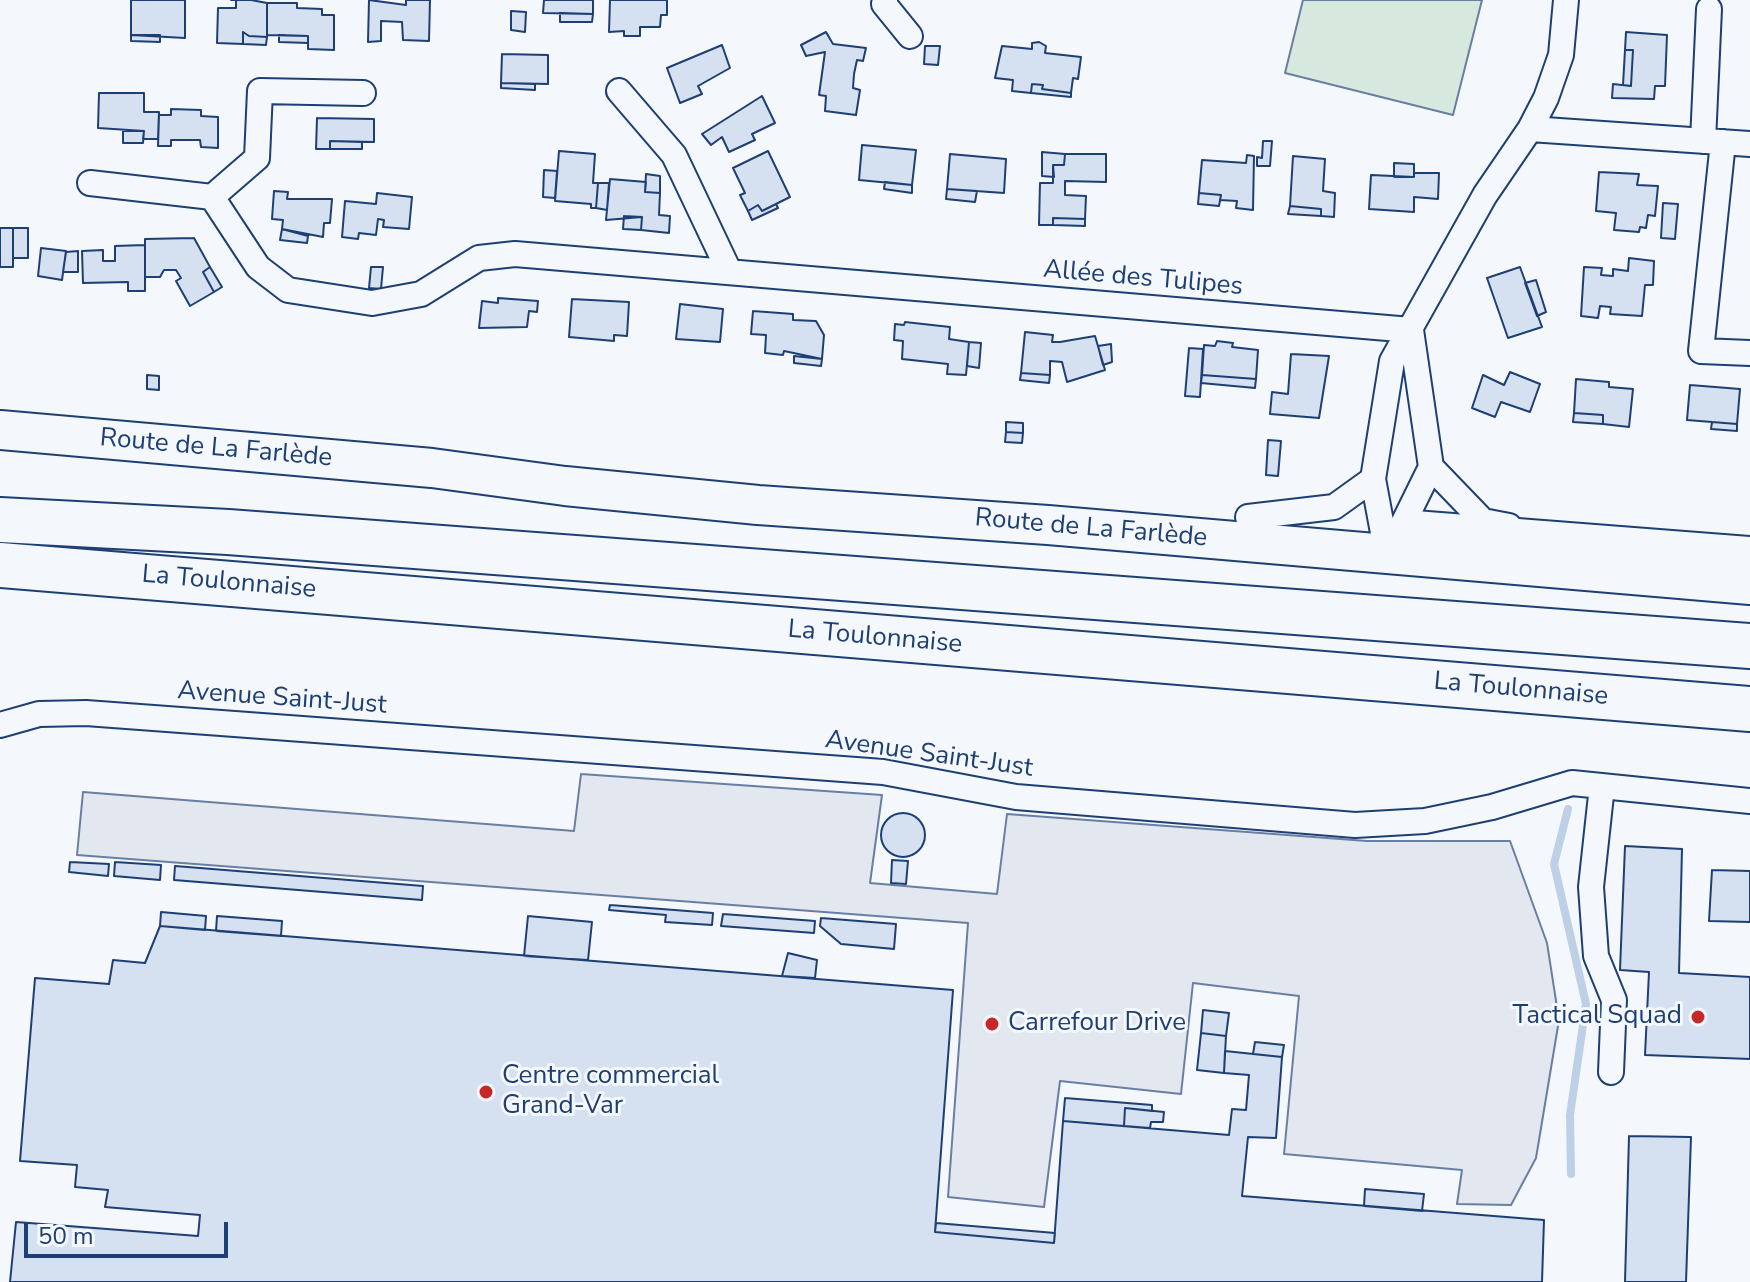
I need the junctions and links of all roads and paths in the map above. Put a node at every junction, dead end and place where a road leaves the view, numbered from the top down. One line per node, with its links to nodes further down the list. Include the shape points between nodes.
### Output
1 (885, 0): 4 (street)
2 (1566, 0): 7 (street, via 1561,55)
3 (1709, 9): 8 (street)
4 (910, 36)
5 (619, 91): 12 (street, via 674,155)
6 (363, 93): 11 (street, via 260,91 257,158)
7 (1530, 129): 8 (street); 13 (street, via 1485,195)
8 (1713, 141): 9 (street); 14 (street, via 1701,351)
9 (1750, 144)
10 (90, 183): 11 (street)
11 (212, 197): 12 (street, Allée des Tulipes, via 258,267 288,290 372,303 421,294 479,258 515,254)
12 (729, 271): 13 (street, Allée des Tulipes)
13 (1411, 330): 16 (street); 18 (street, via 1392,361)
14 (1750, 353)
15 (0, 430): 17 (main road, Route de La Farlède)
16 (1431, 467): 21 (street); 22 (street, via 1483,521)
17 (432, 468): 19 (main road, Route de La Farlède, via 959,494); 21 (main road, Route de La Farlède, via 758,505)
18 (1373, 479): 19 (street, via 1334,507); 21 (street)
19 (1248, 517): 21 (main road, Route de La Farlède)
20 (0, 520): 28 (highway, La Toulonnaise, via 243,533)
21 (1391, 536): 22 (main road, Route de La Farlède); 25 (main road, Route de La Farlède)
22 (1597, 545): 23 (main road, Route de La Farlède)
23 (1750, 556)
24 (0, 565): 27 (highway, La Toulonnaise)
25 (1750, 585)
26 (0, 589): 27 (highway)
27 (443, 603): 29 (highway, La Toulonnaise)
28 (1750, 646)
29 (1750, 709)
30 (0, 725): 31 (street, Avenue Saint-Just, via 39,714 86,713 883,772 1016,797 1355,825 1425,821 1572,783)
31 (1602, 786): 32 (street, Avenue Saint-Just); 33 (street, via 1591,887 1596,956 1614,1000)
32 (1750, 801)
33 (1611, 1072)

